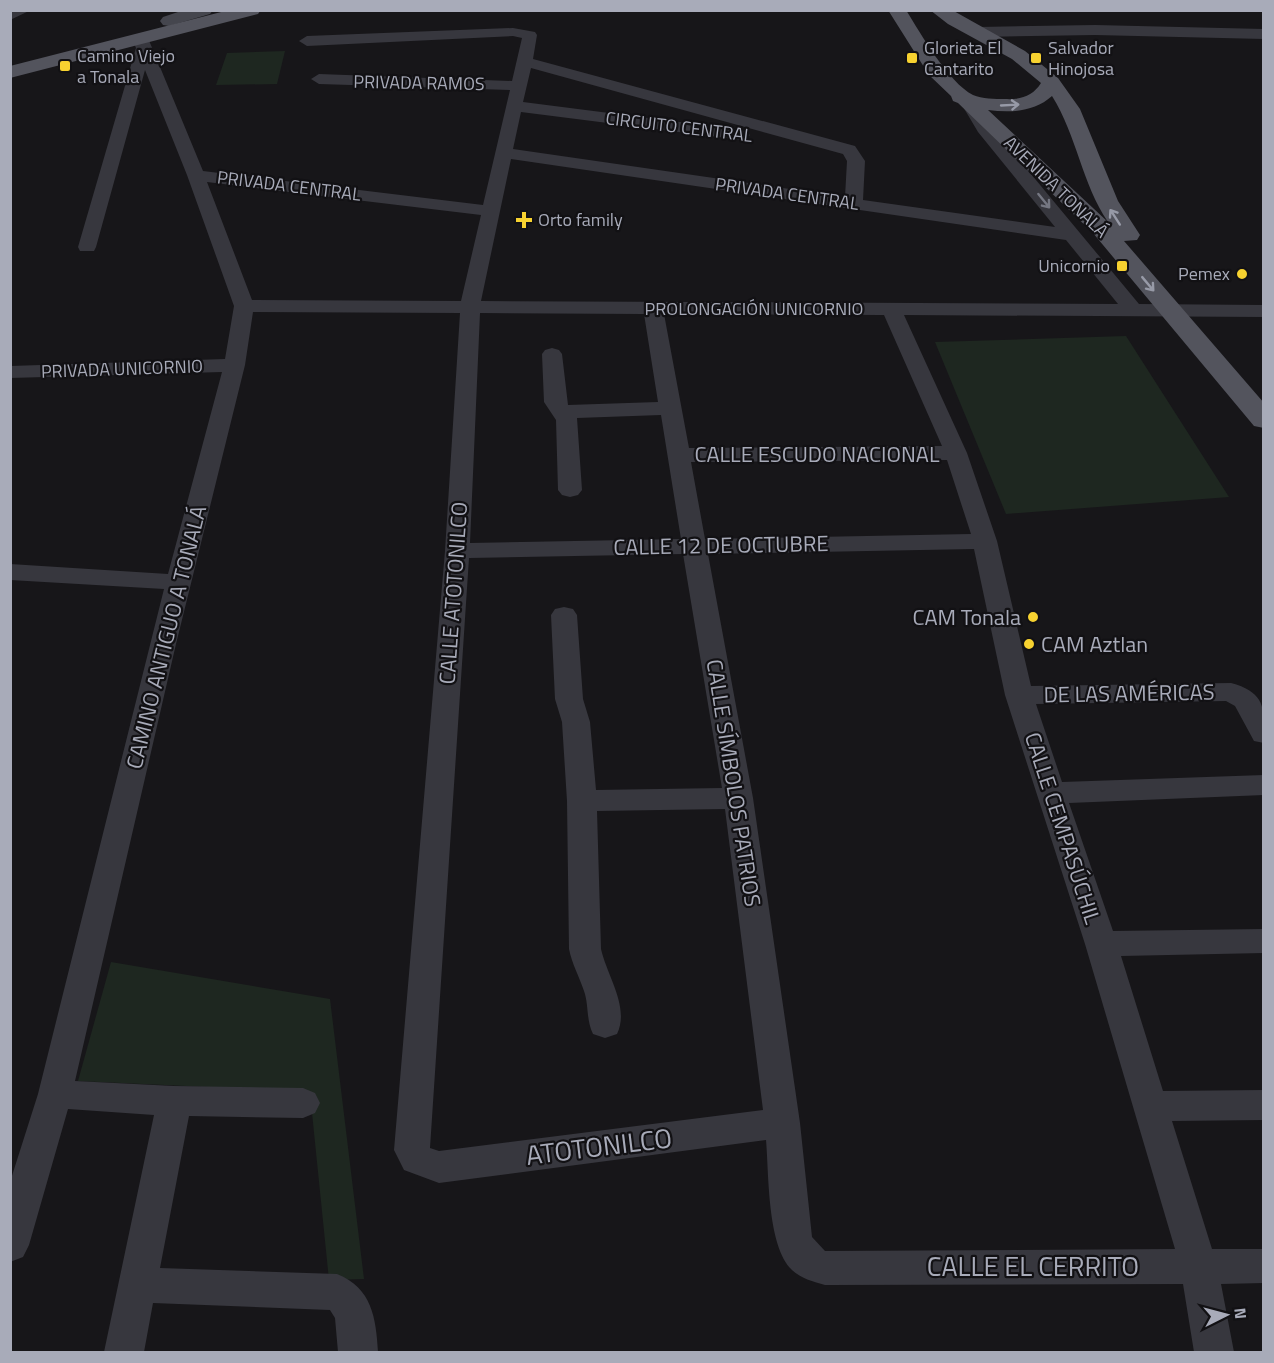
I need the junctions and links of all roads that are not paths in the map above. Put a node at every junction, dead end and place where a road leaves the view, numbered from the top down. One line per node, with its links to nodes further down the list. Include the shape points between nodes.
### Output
1 (24, 10): 8 (street)
2 (204, 10): 9 (main road)
3 (212, 10): 9 (main road)
4 (252, 10): 12 (main road)
5 (271, 10): 12 (main road)
6 (897, 10): 20 (main road, AVENIDA TONALÁ, via 936,71)
7 (939, 10): 10 (main road, AVENIDA TONALÁ)
8 (10, 16)
9 (169, 21): 14 (main road)
10 (979, 32): 11 (street); 18 (main road, AVENIDA TONALÁ, via 1013,51)
11 (1263, 34)
12 (147, 40): 16 (main road); 23 (street, CAMINO ANTIGUO A TONALÁ); 27 (street)
13 (307, 41): 15 (street, CALLE ATOTONILCO, via 527,33 530,38)
14 (10, 61)
15 (524, 61): 19 (street, CALLE ATOTONILCO); 21 (street, CIRCUITO CENTRAL)
16 (11, 72)
17 (319, 79): 19 (street, PRIVADA RAMOS)
18 (1050, 82): 20 (main road, one-way to 18, via 1020,104 1041,97); 34 (main road, AVENIDA TONALÁ, one-way to 18, via 1119,223 1106,202 1069,108)
19 (517, 96): 21 (street, CIRCUITO CENTRAL); 22 (street, CALLE ATOTONILCO)
20 (965, 101): 26 (street, one-way to 26); 33 (main road, AVENIDA TONALÁ, one-way to 33, via 1101,228)
21 (843, 148): 24 (street, via 856,157)
22 (503, 153): 24 (street, PRIVADA CENTRAL); 25 (street, CALLE ATOTONILCO)
23 (196, 175): 25 (street, PRIVADA CENTRAL); 28 (street, CAMINO ANTIGUO A TONALÁ)
24 (854, 204): 26 (street, PRIVADA CENTRAL)
25 (490, 211): 29 (street, CALLE ATOTONILCO)
26 (1071, 235): 32 (street)
27 (87, 247)
28 (244, 306): 29 (street, PROLONGACIÓN UNICORNIO); 37 (street, CAMINO ANTIGUO A TONALÁ)
29 (470, 307): 30 (street, PROLONGACIÓN UNICORNIO); 48 (street, CALLE ATOTONILCO)
30 (653, 308): 31 (street, PROLONGACIÓN UNICORNIO); 40 (street, CALLE SÍMBOLOS PATRIOS)
31 (892, 310): 32 (street, PROLONGACIÓN UNICORNIO); 43 (street, CALLE CEMPASÚCHIL)
32 (1133, 310): 33 (street, PROLONGACIÓN UNICORNIO)
33 (1170, 310): 34 (street, PROLONGACIÓN UNICORNIO); 42 (main road, AVENIDA TONALÁ)
34 (1194, 310): 35 (street, PROLONGACIÓN UNICORNIO); 39 (main road, AVENIDA TONALÁ)
35 (1263, 311)
36 (552, 354): 41 (street, via 555,402)
37 (234, 365): 38 (street, PRIVADA UNICORNIO); 50 (street, CAMINO ANTIGUO A TONALÁ)
38 (10, 372)
39 (1263, 387)
40 (670, 408): 41 (street); 44 (street, CALLE SÍMBOLOS PATRIOS)
41 (561, 412): 45 (street, via 567,420)
42 (1263, 420)
43 (956, 453): 44 (street, CALLE ESCUDO NACIONAL); 46 (street, CALLE CEMPASÚCHIL)
44 (678, 455): 47 (street, CALLE SÍMBOLOS PATRIOS)
45 (570, 490)
46 (985, 541): 47 (street, CALLE 12 DE OCTUBRE); 52 (street, CALLE CEMPASÚCHIL)
47 (696, 545): 48 (street, CALLE 12 DE OCTUBRE); 56 (street, CALLE SÍMBOLOS PATRIOS)
48 (458, 551): 67 (street, CALLE ATOTONILCO, via 411,1139)
49 (10, 572): 50 (street)
50 (178, 582): 61 (street, CAMINO ANTIGUO A TONALÁ)
51 (564, 615): 57 (street, via 569,699 576,722)
52 (1019, 695): 53 (street, DE LAS AMÉRICAS, via 1221,691 1239,695 1250,707); 55 (street, CALLE CEMPASÚCHIL)
53 (1263, 734)
54 (1263, 785): 55 (street)
55 (1052, 794): 59 (street, CALLE CEMPASÚCHIL)
56 (738, 798): 57 (street); 66 (street, CALLE SÍMBOLOS PATRIOS)
57 (582, 801): 60 (street, via 585,949 601,993)
58 (1263, 941): 59 (street)
59 (1101, 944): 65 (street, CALLE CEMPASÚCHIL)
60 (605, 1024)
61 (55, 1094): 62 (street); 68 (street, CAMINO ANTIGUO A TONALÁ)
62 (174, 1101): 63 (street); 72 (street)
63 (303, 1102)
64 (1263, 1105): 65 (street)
65 (1151, 1106): 71 (street, CALLE CEMPASÚCHIL)
66 (782, 1124): 67 (street, ATOTONILCO, via 439,1167); 69 (street, CALLE SÍMBOLOS PATRIOS, via 793,1237)
67 (417, 1159)
68 (10, 1245)
69 (804, 1258): 71 (street, CALLE EL CERRITO, via 825,1268)
70 (1263, 1266): 71 (street, CALLE EL CERRITO)
71 (1199, 1267): 75 (street, CALLE CEMPASÚCHIL)
72 (138, 1285): 73 (street); 74 (street, via 337,1292 347,1297 353,1311)
73 (124, 1353)
74 (357, 1353)
75 (1214, 1353)

